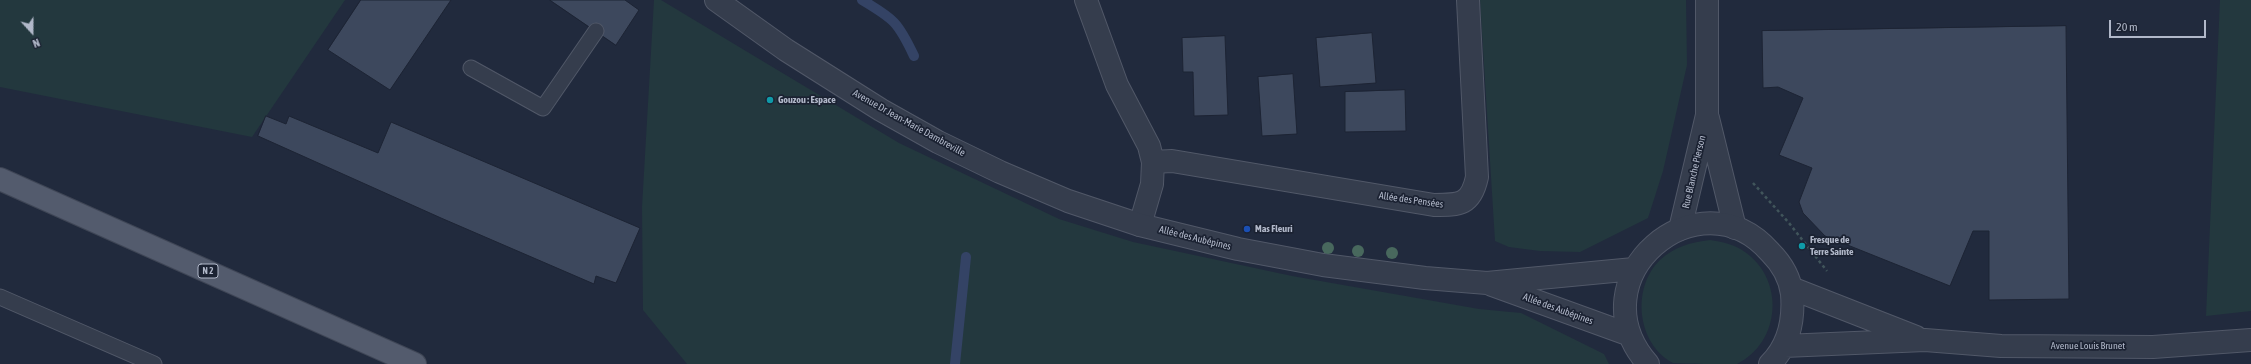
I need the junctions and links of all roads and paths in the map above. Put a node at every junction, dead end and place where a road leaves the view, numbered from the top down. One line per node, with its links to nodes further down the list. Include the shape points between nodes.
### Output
1 (716, 0): 10 (street, Avenue Dr Jean-Marie Dambreville, via 792,54 881,110 938,142 1068,201)
2 (1086, 0): 8 (street, via 1117,85 1149,146)
3 (1468, 0): 8 (street, Allée des Pensées, via 1477,177 1474,193 1466,200 1452,205 1434,205 1172,161)
4 (1707, 0): 7 (street, Rue Blanche Pierson)
5 (596, 31): 6 (lane, via 542,108)
6 (471, 68)
7 (1707, 115): 11 (street, Rue Blanche Pierson); 12 (street, Rue Blanche Pierson)
8 (1153, 162): 10 (street, via 1152,184)
9 (0, 179): 22 (main road, N 2)
10 (1140, 225): 14 (street, Allée des Aubépines, via 1238,249 1323,265)
11 (1735, 228): 12 (street, via 1708,223); 15 (street, via 1761,241 1780,262)
12 (1680, 229): 13 (street, via 1662,238 1646,252)
13 (1634, 270): 14 (street, Allée des Aubépines); 17 (street, via 1626,291 1625,314)
14 (1487, 283): 17 (street, Allée des Aubépines)
15 (1791, 288): 18 (street, Avenue Louis Brunet); 20 (street, via 1793,308)
16 (0, 296): 21 (lane)
17 (1630, 335): 23 (street, via 1640,355)
18 (1925, 340): 19 (street, Avenue Louis Brunet, via 2001,346 2153,347); 20 (street, Avenue Louis Brunet)
19 (2251, 340)
20 (1784, 346): 24 (street)
21 (154, 364)
22 (415, 364)
23 (1648, 364)
24 (1770, 364)

